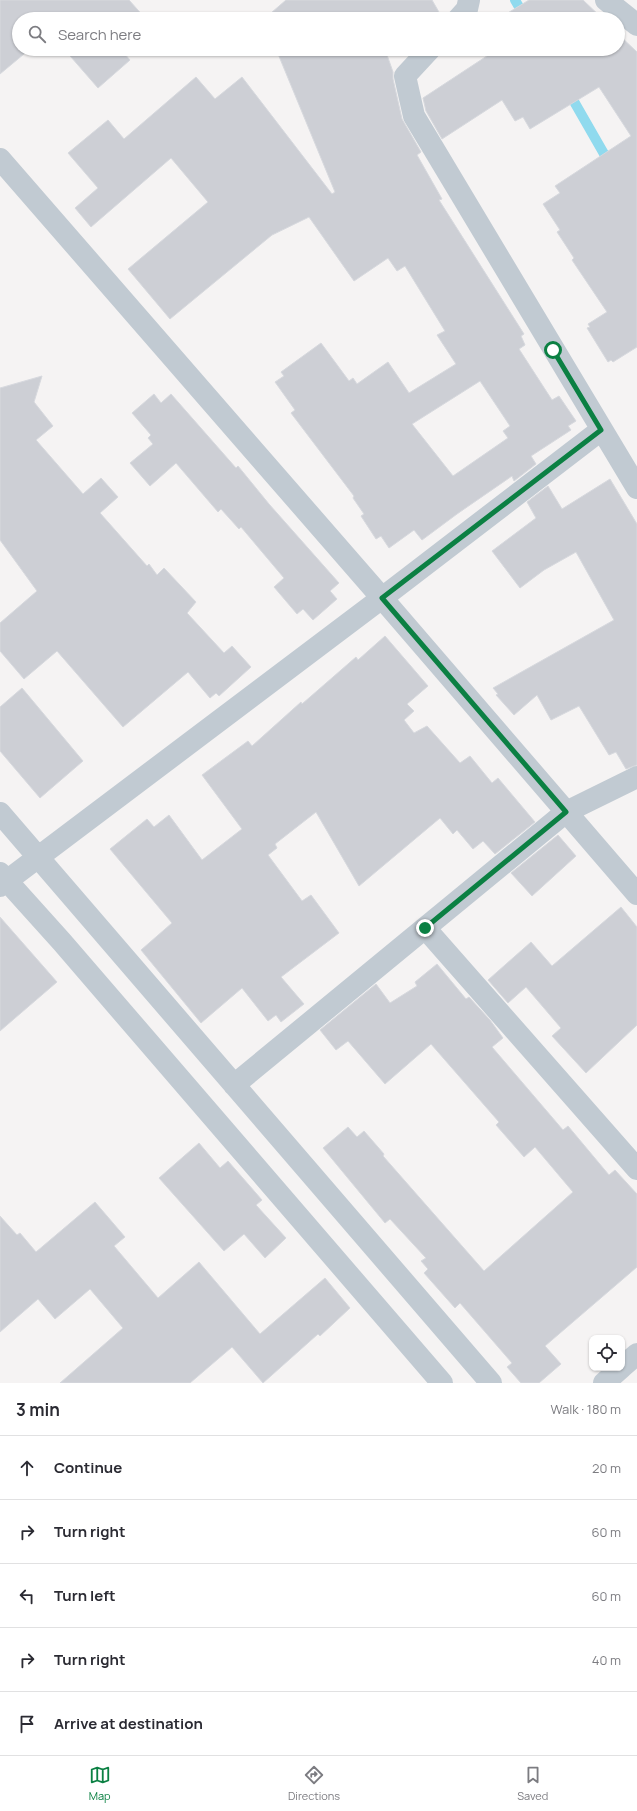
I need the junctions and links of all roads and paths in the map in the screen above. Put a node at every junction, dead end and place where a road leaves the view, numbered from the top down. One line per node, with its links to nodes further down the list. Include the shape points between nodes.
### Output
1 (469, 0): 3 (street)
2 (606, 0): 4 (street)
3 (464, 12)
4 (621, 12)
5 (625, 15): 6 (street)
6 (637, 25)
7 (424, 56): 9 (street, via 405,76 414,116)
8 (0, 159): 11 (street)
9 (601, 430): 10 (street); 11 (street)
10 (637, 488)
11 (382, 598): 13 (street); 15 (street)
12 (637, 777): 13 (street)
13 (566, 812): 17 (street); 18 (street)
14 (0, 813): 15 (street)
15 (38, 857): 16 (street); 19 (street)
16 (2, 880): 24 (street, via 67,948)
17 (637, 894)
18 (425, 928): 19 (street); 20 (street)
19 (234, 1085): 25 (street)
20 (637, 1169)
21 (637, 1354): 22 (street)
22 (625, 1365)
23 (618, 1371): 26 (street)
24 (442, 1383)
25 (491, 1383)
26 (604, 1383)

